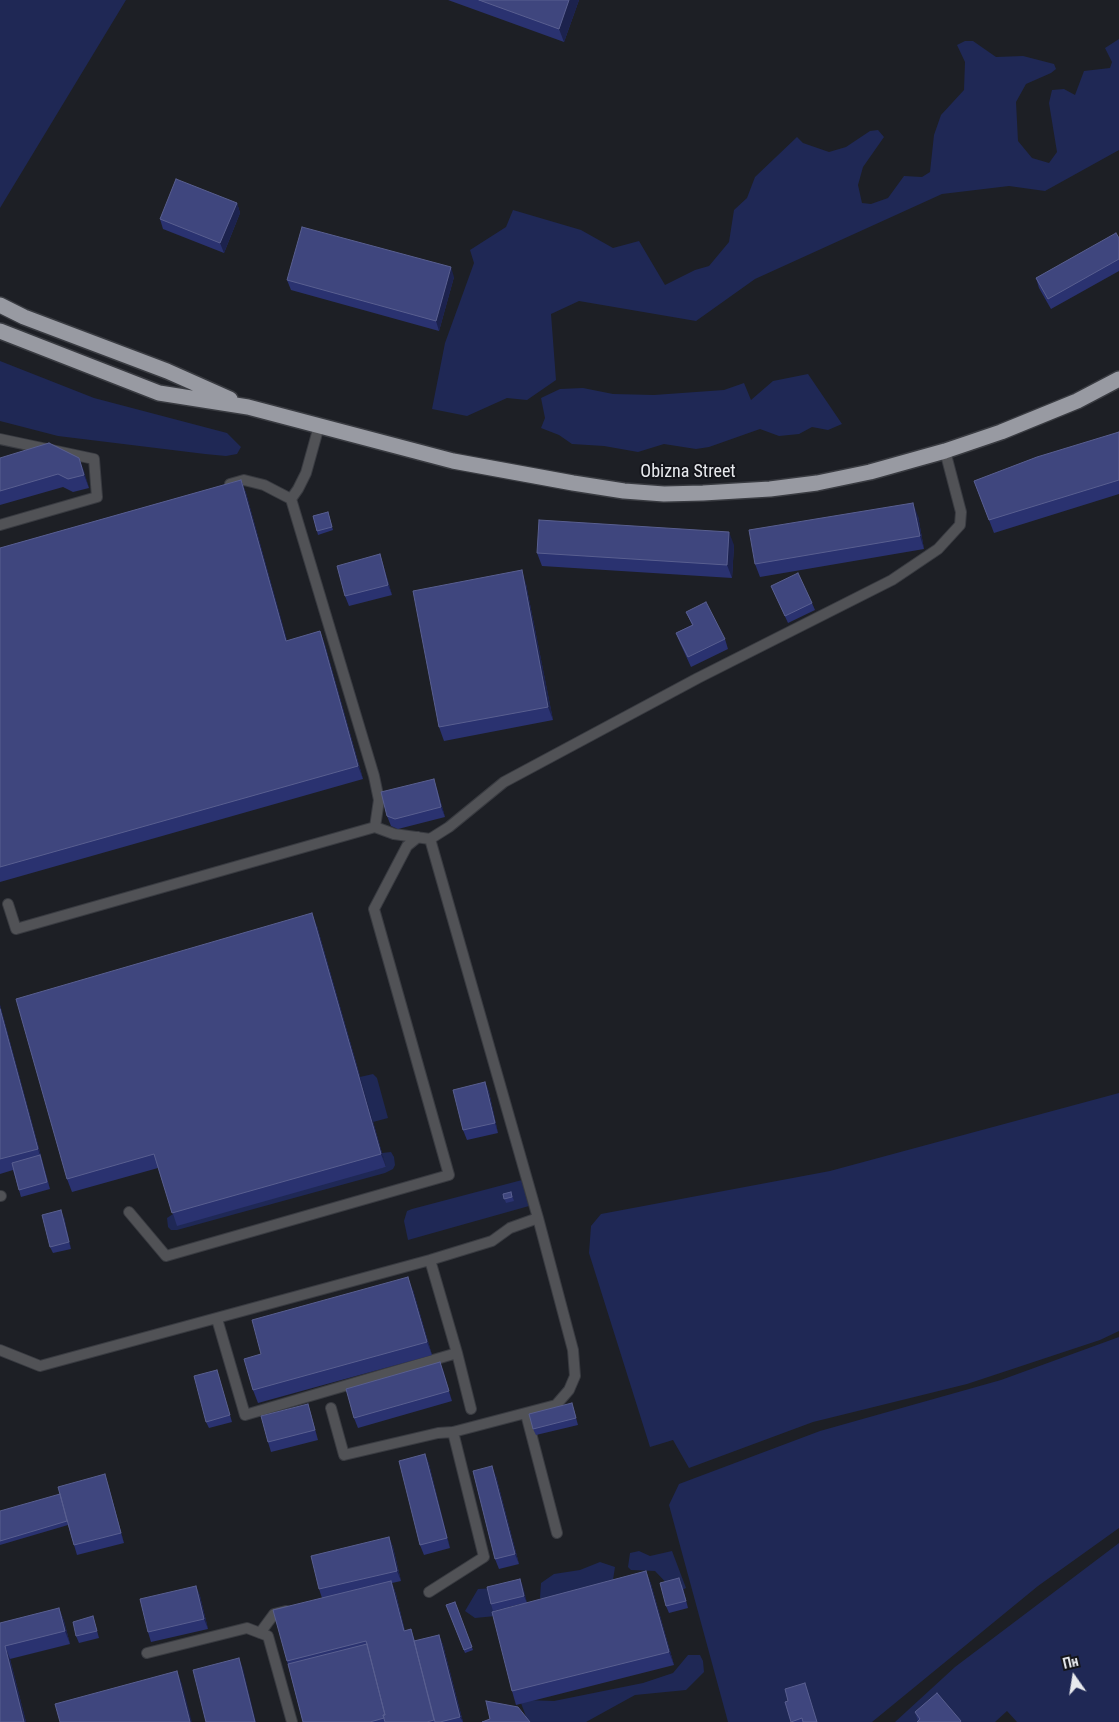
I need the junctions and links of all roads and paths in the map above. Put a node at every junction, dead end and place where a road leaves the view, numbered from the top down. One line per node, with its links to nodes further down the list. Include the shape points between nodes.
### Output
1 (0, 305): 4 (highway)
2 (0, 331): 4 (highway, via 159,393)
3 (1119, 379): 7 (highway, Obizna Street, via 1077,401)
4 (248, 407): 5 (highway, Obizna Street)
5 (319, 426): 7 (highway, Obizna Street, via 453,461 573,484 664,494 737,492 817,483); 9 (lane, via 306,472)
6 (0, 439): 10 (lane, via 94,459 97,497)
7 (945, 451): 13 (lane, via 961,512 960,525 938,549 892,580 698,678 504,782)
8 (216, 488): 9 (lane, via 244,480 264,485)
9 (291, 499): 11 (lane, via 374,776 379,800)
10 (0, 525)
11 (375, 827): 12 (lane, via 394,834); 14 (lane, via 16,929)
12 (418, 837): 13 (lane); 15 (lane, via 407,846 374,909 449,1175 166,1256)
13 (430, 840): 16 (lane)
14 (8, 904)
15 (129, 1212)
16 (538, 1218): 17 (lane, via 510,1228 492,1241); 23 (lane, via 574,1350 575,1376 570,1390 556,1405)
17 (430, 1260): 18 (lane); 20 (lane)
18 (217, 1319): 19 (lane, via 40,1366); 20 (lane, via 244,1415)
19 (0, 1350)
20 (457, 1353): 22 (lane)
21 (332, 1408): 24 (lane, via 344,1454)
22 (471, 1409)
23 (526, 1414): 24 (lane); 25 (lane)
24 (453, 1432): 26 (lane, via 484,1558)
25 (556, 1533)
26 (429, 1592)
27 (292, 1610): 28 (lane, via 274,1614)
28 (260, 1633): 29 (lane, via 247,1628); 30 (lane, via 268,1636)
29 (147, 1653)
30 (292, 1722)

